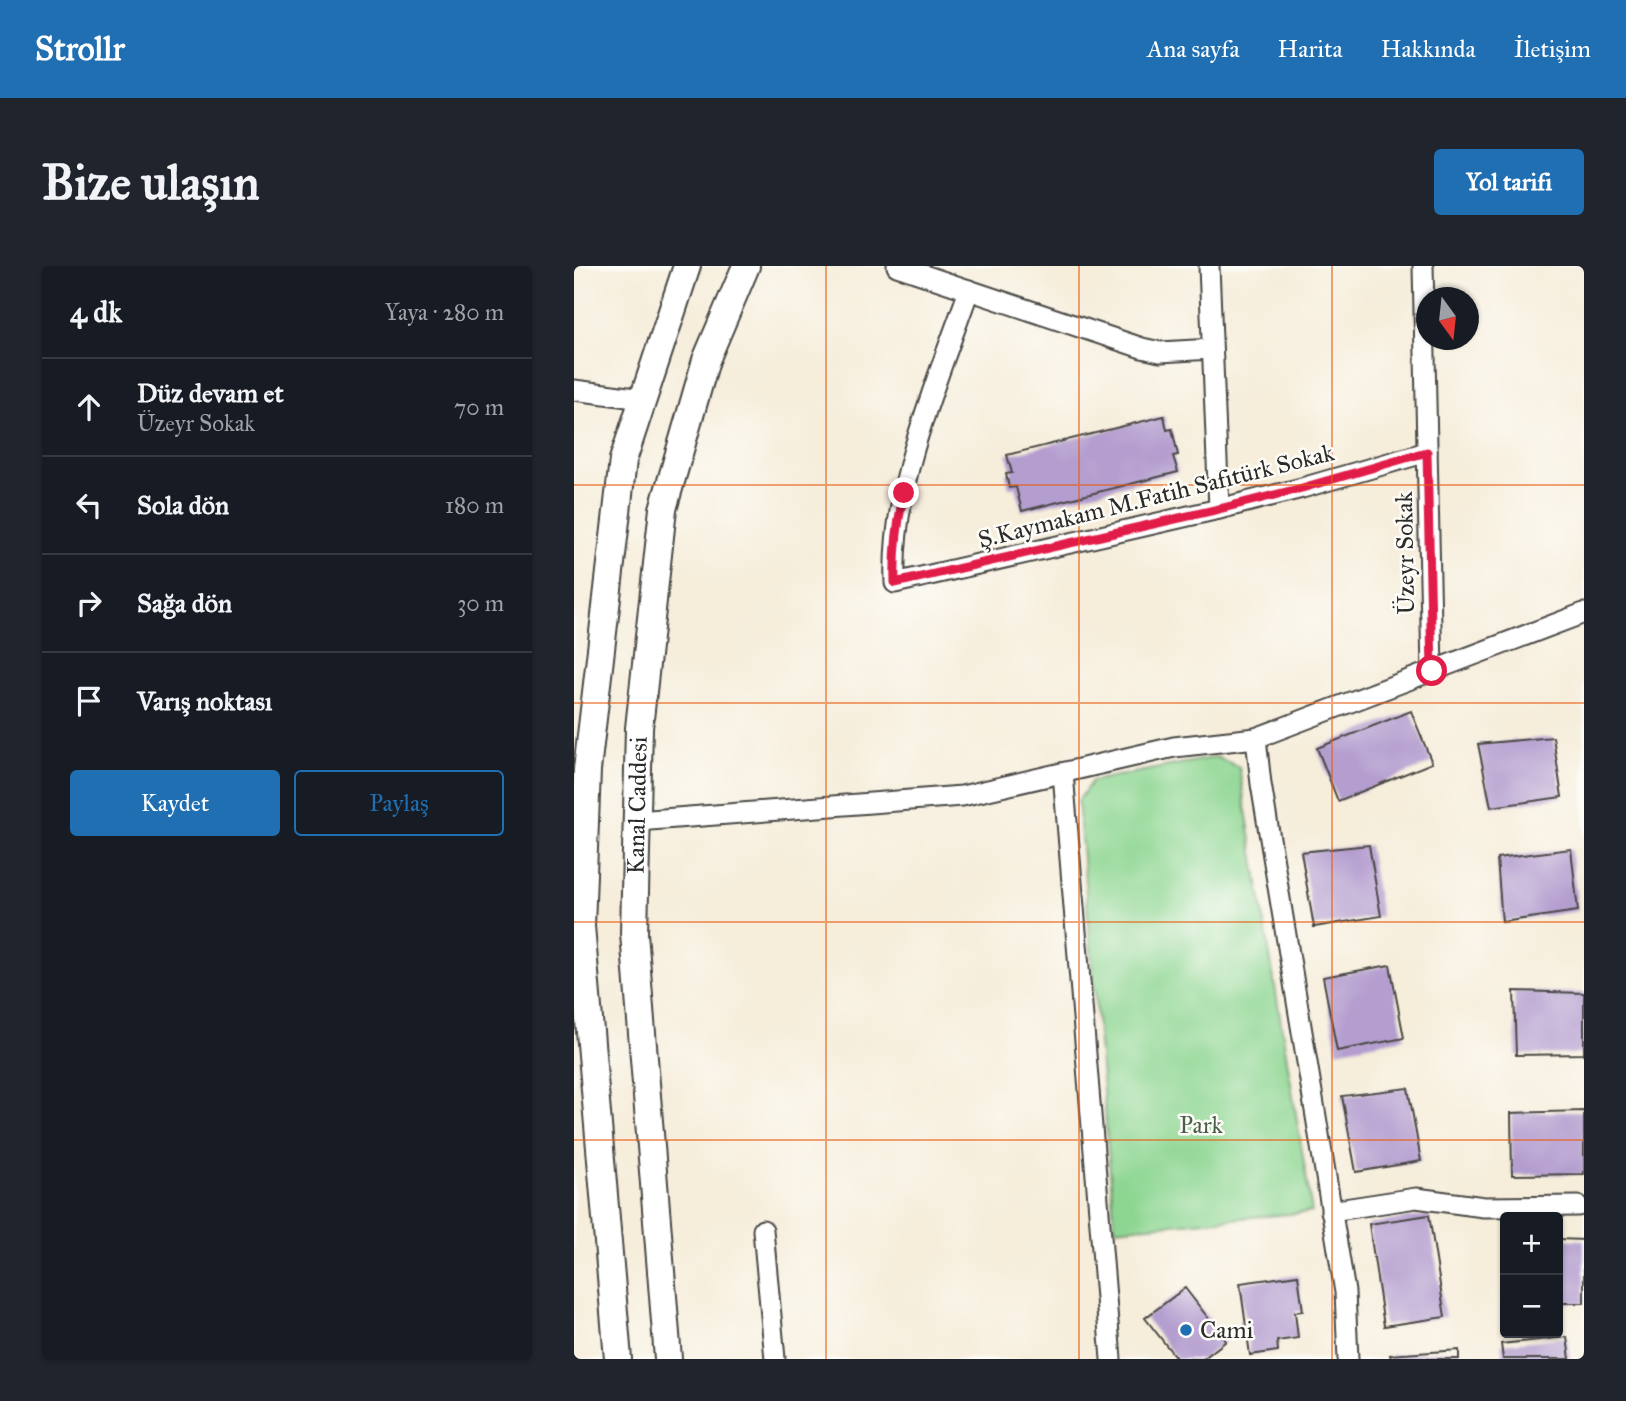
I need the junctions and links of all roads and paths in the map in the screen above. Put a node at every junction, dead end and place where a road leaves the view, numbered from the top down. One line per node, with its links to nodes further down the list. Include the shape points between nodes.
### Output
1 (687, 266): 9 (main road, Kanal Caddesi)
2 (746, 266): 16 (main road, Kanal Caddesi, via 706,360 663,509 639,728)
3 (897, 266): 6 (street)
4 (1209, 266): 7 (street)
5 (1423, 266): 10 (street, Üzeyr Sokak)
6 (970, 290): 7 (street, via 1142,348 1169,352); 11 (street, Ş.Kaymakam M.Fatih Safitürk Sokak, via 914,447 897,523 895,583)
7 (1212, 349): 11 (street)
8 (574, 390): 9 (street)
9 (643, 399): 17 (main road, Kanal Caddesi, via 623,460)
10 (1427, 452): 11 (street, Ş.Kaymakam M.Fatih Safitürk Sokak); 13 (street, Üzeyr Sokak)
11 (1219, 509)
12 (1584, 613): 13 (street)
13 (1432, 671): 14 (street)
14 (1256, 738): 15 (street, via 1174,747); 19 (street)
15 (1063, 773): 16 (street, via 962,796); 24 (street)
16 (637, 821): 22 (main road, Kanal Caddesi, via 634,933)
17 (579, 859): 21 (main road, Kanal Caddesi)
18 (1578, 1206): 19 (street, via 1484,1207 1416,1198)
19 (1331, 1211): 25 (street, via 1345,1292)
20 (763, 1230): 23 (street)
21 (618, 1359)
22 (667, 1359)
23 (775, 1359)
24 (1111, 1359)
25 (1348, 1359)

